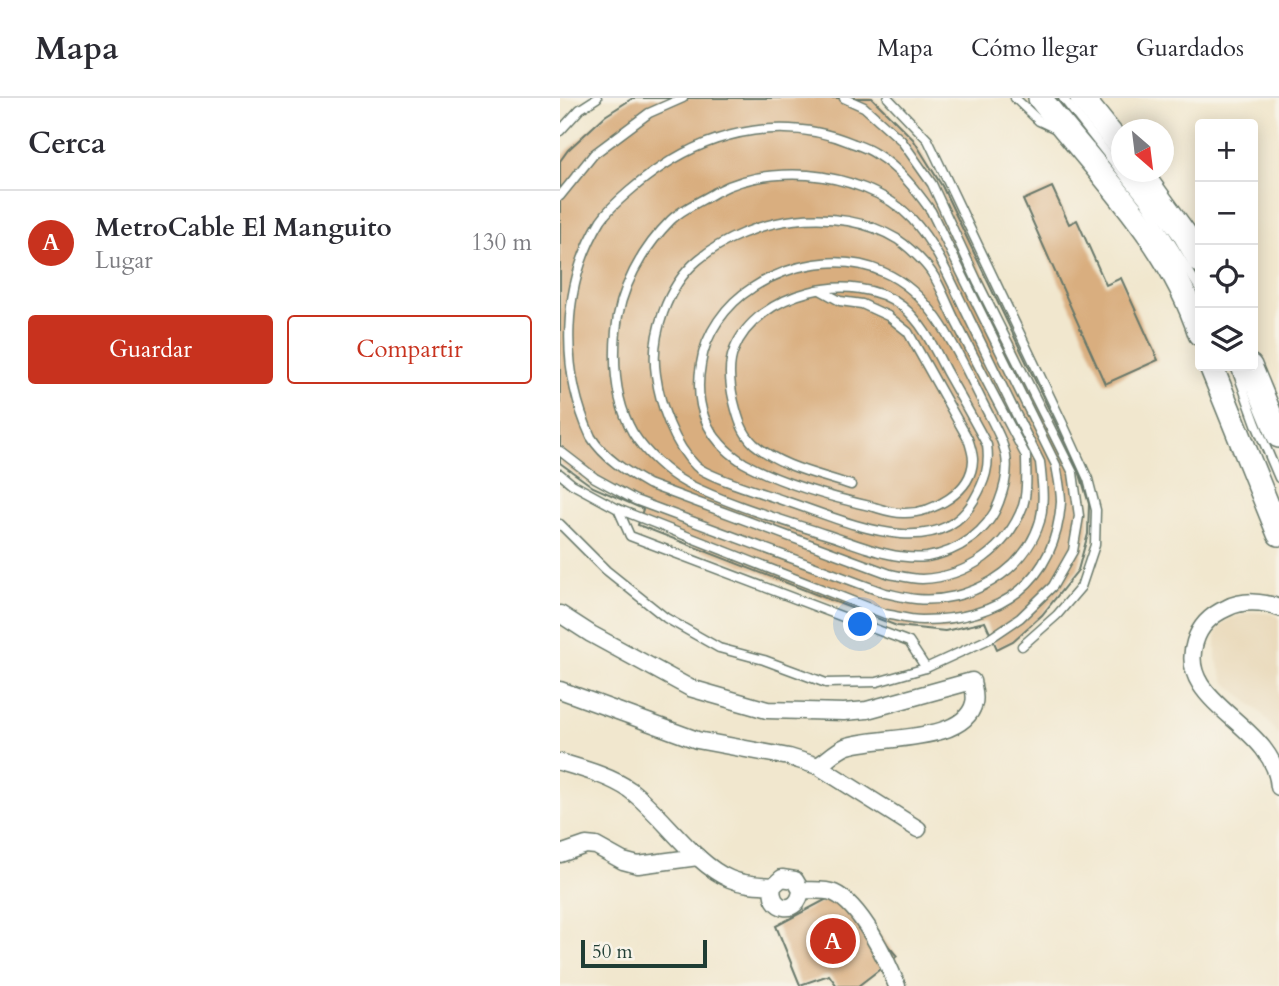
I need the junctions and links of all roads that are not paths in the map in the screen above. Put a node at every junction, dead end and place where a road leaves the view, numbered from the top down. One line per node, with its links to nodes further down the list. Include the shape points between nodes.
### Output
1 (597, 98): 9 (lane)
2 (683, 98): 13 (lane, via 649,113 594,154)
3 (844, 98): 33 (lane, via 864,107 901,140 932,184 1073,473 1079,516 1073,551 1053,586 1020,618 989,639)
4 (888, 98): 32 (lane, via 928,140 1088,479 1096,510 1096,545 1081,586)
5 (1015, 98): 10 (lane, via 1039,121)
6 (1040, 98): 10 (main road)
7 (1063, 98): 15 (lane, via 1145,202)
8 (1082, 98): 11 (main road)
9 (560, 131)
10 (1068, 134): 17 (main road, via 1119,192 1174,271)
11 (1111, 134)
12 (1147, 182): 14 (main road)
13 (560, 196)
14 (1195, 252)
15 (1195, 281)
16 (820, 290): 22 (lane, via 840,301 863,304 908,332 968,439 973,458 969,477 956,493 930,510 901,514 853,502 739,460 719,442 705,420 697,386 702,354 718,319 747,290 783,271 819,263 883,272 915,292 939,320 999,435 1008,461 1006,482 996,511 975,537 951,551 897,557 751,510 682,481 634,434 619,400 614,356 618,311 640,259 674,216 728,186 778,173 826,177 873,191 911,218 939,257 1040,462 1044,491 1036,530 1008,570 983,587 942,598 885,593 635,500); 25 (lane, via 786,300 753,321 734,350 729,379 741,427 753,443 780,462); 26 (lane, via 851,286 880,292 919,321 987,445 990,462 970,507 951,525 906,536 736,485 697,467 671,429 653,361 659,326 674,288 697,260 738,235 784,220 826,217 897,239 926,265 1026,456 1022,506 995,548 974,566 949,576 920,579 890,574 648,484 618,466 592,438 573,401 564,356 566,308 578,267 602,218 644,178 683,152 732,133 782,127 830,134 876,153 912,185 931,211 1056,465 1061,500 1055,538 1038,574 1013,597 982,612 919,620 885,614)
17 (1195, 319)
18 (1213, 371): 24 (main road)
19 (1238, 371): 24 (lane, via 1256,424)
20 (1252, 371): 21 (main road)
21 (1279, 436)
22 (560, 451)
23 (560, 474): 26 (lane)
24 (1268, 481): 27 (main road); 29 (main road)
25 (851, 485)
26 (618, 509): 33 (lane, via 630,536 909,642)
27 (1279, 514)
28 (560, 524): 33 (lane, via 606,570 666,618 719,648 826,683 877,682)
29 (1279, 534)
30 (1279, 608): 37 (street, via 1250,603 1217,613 1196,636 1191,663 1202,689 1269,755)
31 (560, 614): 36 (street, via 690,688 767,710 867,710 972,681 975,701 968,716 946,729 911,739 843,747)
32 (1022, 646)
33 (926, 668)
34 (560, 690): 36 (street, via 697,740)
35 (560, 762): 40 (street, via 627,788)
36 (818, 766): 38 (street)
37 (1279, 787)
38 (918, 829)
39 (560, 854): 40 (street, via 586,845 638,865)
40 (698, 857): 41 (street, via 730,879)
41 (773, 886): 42 (street, via 788,877); 42 (street, via 774,901 785,907 799,901)
42 (801, 890): 43 (street, via 832,892 845,900 862,920)
43 (897, 986)

